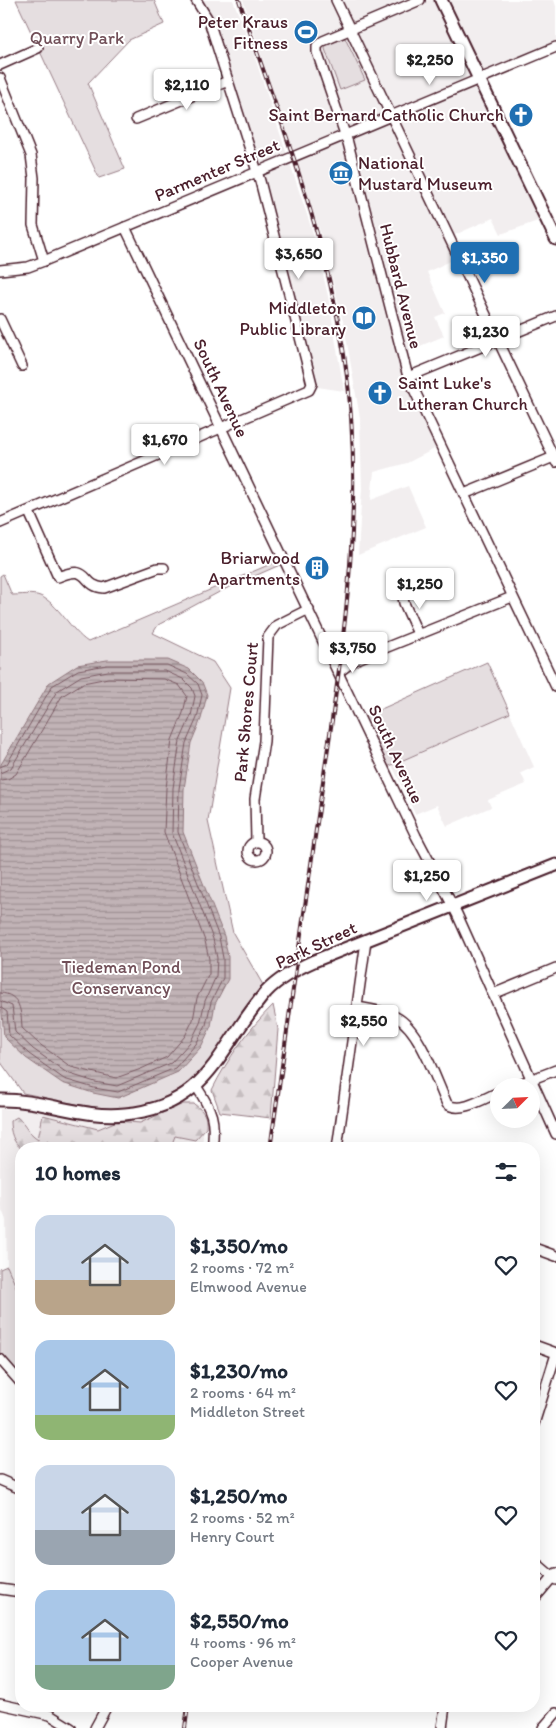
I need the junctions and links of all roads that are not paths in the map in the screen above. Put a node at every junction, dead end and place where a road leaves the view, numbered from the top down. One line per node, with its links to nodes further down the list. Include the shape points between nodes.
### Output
1 (196, 0): 11 (street, via 208,21)
2 (336, 0): 5 (street)
3 (420, 0): 5 (street)
4 (441, 0): 10 (main road)
5 (350, 30): 12 (street); 14 (street, Hubbard Avenue, via 317,46 318,58)
6 (556, 47): 10 (street, Parmenter Street)
7 (38, 48): 8 (street)
8 (0, 65)
9 (0, 78): 18 (street, via 31,155 33,225)
10 (479, 79): 12 (street, Parmenter Street); 17 (main road)
11 (228, 81): 13 (street); 15 (street)
12 (391, 115): 14 (street, Parmenter Street); 22 (street)
13 (136, 119)
14 (346, 134): 15 (street, Parmenter Street); 24 (street, Hubbard Avenue)
15 (257, 171): 16 (street, Parmenter Street); 25 (street, via 291,296 311,386 309,390)
16 (125, 227): 18 (street, Parmenter Street); 25 (street, South Avenue)
17 (556, 239)
18 (44, 260): 19 (street, Parmenter Street, via 28,267)
19 (0, 270)
20 (556, 316): 22 (street)
21 (0, 319): 23 (street)
22 (498, 340): 24 (street); 26 (street)
23 (22, 366)
24 (408, 378): 27 (street, Hubbard Avenue)
25 (222, 428): 28 (street); 33 (street, South Avenue)
26 (555, 459): 27 (street)
27 (464, 494): 32 (street, Hubbard Avenue)
28 (29, 512): 29 (street); 30 (street, via 58,577 72,571 98,588 109,588)
29 (0, 523)
30 (164, 568)
31 (402, 592): 34 (street)
32 (512, 597): 34 (street); 36 (street, Hubbard Avenue)
33 (309, 609): 35 (street, South Avenue); 37 (street, Park Shores Court, via 277,625 268,637 264,740 254,799)
34 (418, 634): 35 (street, via 355,660)
35 (339, 672): 39 (street, South Avenue)
36 (556, 687)
37 (256, 841)
38 (556, 865): 39 (main road, Park Street)
39 (452, 906): 40 (main road, Park Street); 42 (street, South Avenue)
40 (366, 941): 43 (street); 47 (main road, Park Street, via 302,967 276,983 255,1006 212,1070)
41 (556, 968): 42 (street)
42 (493, 994): 45 (street, South Avenue)
43 (358, 1007): 48 (street, via 396,1016 405,1024 416,1038 447,1104 456,1108); 53 (street)
44 (556, 1070): 46 (street)
45 (530, 1078)
46 (536, 1078)
47 (196, 1086): 50 (main road, Park Street, via 165,1104 124,1114 100,1115 18,1100); 52 (street, via 213,1117)
48 (490, 1096)
49 (540, 1099): 51 (street, South Avenue)
50 (0, 1100)
51 (556, 1134)
52 (213, 1142)
53 (338, 1142)
54 (540, 1250): 55 (street)
55 (556, 1256)
56 (540, 1347): 57 (street)
57 (556, 1353): 60 (street)
58 (0, 1359): 59 (street)
59 (15, 1376)
60 (540, 1405)
61 (0, 1480): 62 (street)
62 (15, 1486)
63 (540, 1565): 64 (street)
64 (555, 1576): 67 (street)
65 (0, 1589): 66 (street)
66 (15, 1591)
67 (540, 1592)
68 (0, 1704): 69 (street)
69 (15, 1707)
70 (40, 1712): 74 (street, via 50,1714)
71 (104, 1712): 75 (street)
72 (444, 1712): 76 (street)
73 (556, 1713): 77 (street)
74 (71, 1728)
75 (96, 1728)
76 (442, 1728)
77 (543, 1728)

